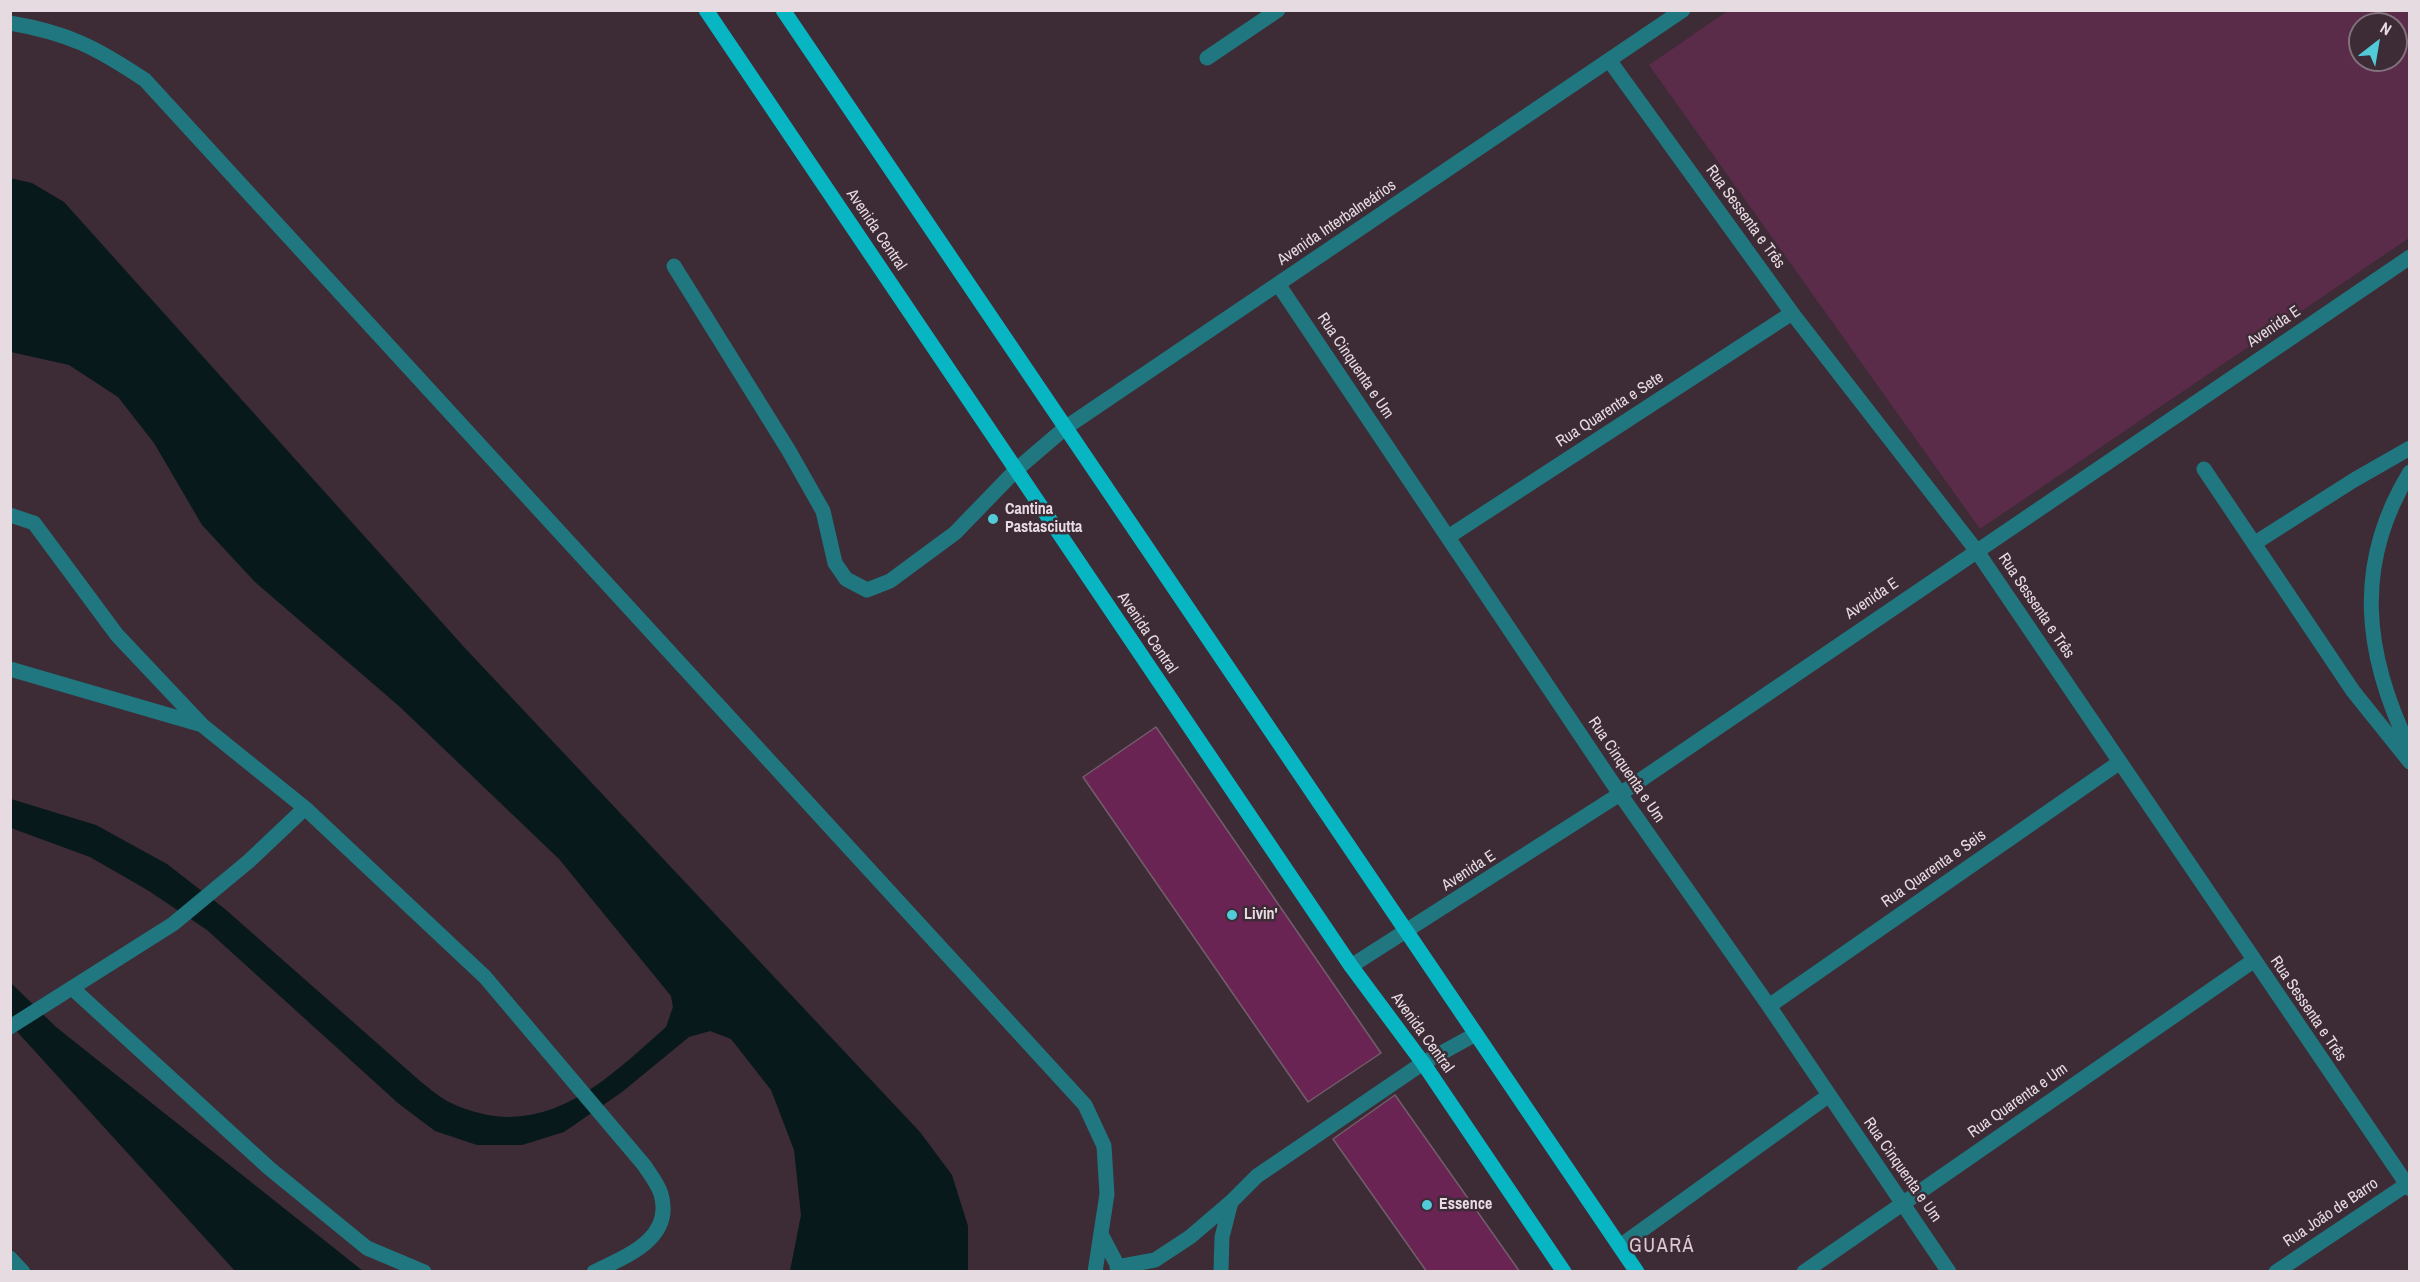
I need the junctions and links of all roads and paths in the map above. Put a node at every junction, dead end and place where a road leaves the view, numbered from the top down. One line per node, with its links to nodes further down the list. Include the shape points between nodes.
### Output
1 (706, 10): 15 (main road, Avenida Central)
2 (783, 10): 12 (main road)
3 (1683, 10): 7 (street, Avenida Interbalneários)
4 (1271, 12): 6 (street)
5 (10, 23): 40 (street, via 47,29 97,48 145,80 1085,1105 1104,1146 1107,1194)
6 (1208, 58)
7 (1609, 60): 10 (street, Avenida Interbalneários); 11 (street, Rua Sessenta e Três)
8 (2409, 257): 20 (street, Avenida E)
9 (674, 266): 15 (street, Avenida Interbalneários, via 823,511 835,563 846,579 867,590 890,581 955,533)
10 (1278, 284): 12 (street, Avenida Interbalneários); 18 (street, Rua Cinquenta e Um)
11 (1792, 313): 18 (street, Rua Quarenta e Sete); 20 (street, Rua Sessenta e Três)
12 (1065, 428): 15 (street, Avenida Interbalneários); 28 (main road)
13 (2409, 448): 19 (street)
14 (2204, 469): 19 (street)
15 (1016, 470): 30 (main road, Avenida Central)
16 (2409, 472): 23 (street, via 2376,551 2369,603 2377,660)
17 (10, 515): 22 (street, via 34,523 117,635)
18 (1449, 537): 26 (street, Rua Cinquenta e Um)
19 (2255, 543): 25 (street, via 2353,691)
20 (1976, 550): 24 (street, Rua Sessenta e Três); 26 (street, Avenida E)
21 (10, 669): 22 (street)
22 (202, 725): 27 (street)
23 (2409, 749)
24 (2120, 762): 29 (street, Rua Sessenta e Três); 32 (street, Rua Quarenta e Seis)
25 (2409, 762)
26 (1620, 794): 28 (street, Avenida E); 32 (street, Rua Cinquenta e Um)
27 (305, 808): 31 (street, via 173,924); 46 (street, via 485,976 644,1165 661,1192 664,1210 657,1234 636,1251)
28 (1407, 933): 30 (street, Avenida E); 34 (main road)
29 (2253, 961): 37 (street, Rua Sessenta e Três); 39 (street, Rua Quarenta e Um)
30 (1351, 966): 35 (main road, Avenida Central)
31 (72, 988): 33 (street); 45 (street, via 269,1168 367,1248)
32 (1769, 1006): 36 (street, Rua Cinquenta e Um)
33 (10, 1027)
34 (1476, 1034): 35 (street); 41 (main road)
35 (1423, 1064): 38 (street, via 1257,1176); 49 (main road, Avenida Central)
36 (1828, 1096): 39 (street, Rua Cinquenta e Um); 41 (street)
37 (2408, 1187): 53 (street, Rua João de Barro)
38 (1231, 1202): 43 (street, via 1155,1260); 48 (street, via 1221,1237)
39 (1903, 1202): 51 (street, Rua Quarenta e Um); 52 (street, Rua Cinquenta e Um)
40 (1102, 1236): 43 (street); 47 (street)
41 (1620, 1246): 50 (main road)
42 (10, 1258): 44 (street)
43 (1119, 1269)
44 (23, 1272)
45 (424, 1272)
46 (594, 1272)
47 (1095, 1272)
48 (1221, 1272)
49 (1564, 1272)
50 (1637, 1272)
51 (1804, 1272)
52 (1949, 1272)
53 (2276, 1272)

